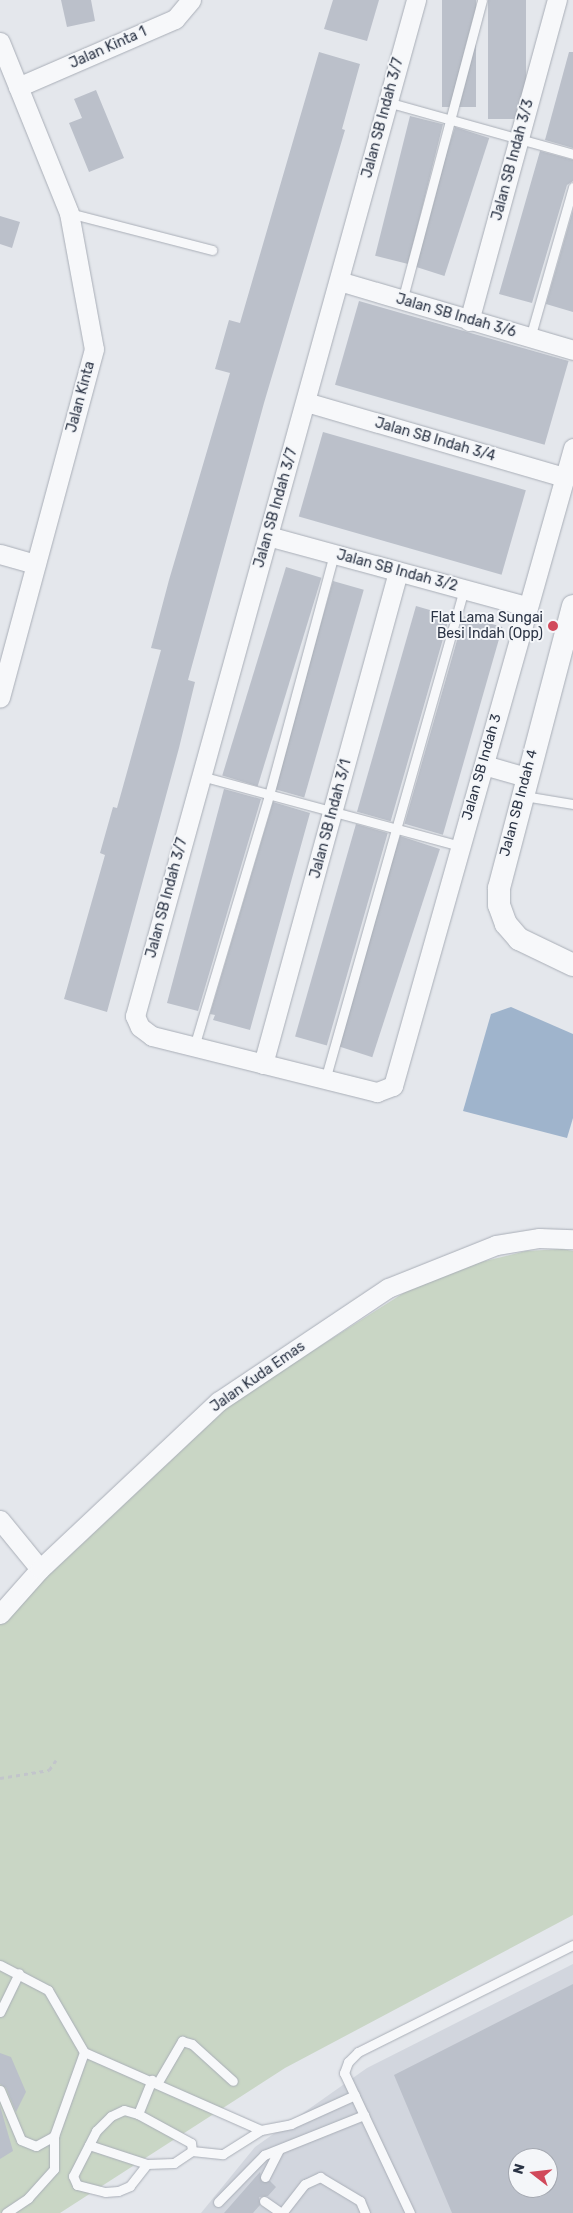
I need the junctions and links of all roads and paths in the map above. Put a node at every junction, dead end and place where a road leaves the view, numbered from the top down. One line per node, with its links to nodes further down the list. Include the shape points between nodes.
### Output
1 (191, 0): 6 (street, Jalan Kinta 1, via 175,18)
2 (416, 0): 7 (street, Jalan SB Indah 3/7)
3 (482, 0): 8 (lane)
4 (557, 0): 9 (street, Jalan SB Indah 3/3)
5 (0, 42): 6 (street, Jalan Kinta)
6 (18, 87): 12 (street, Jalan Kinta)
7 (387, 102): 8 (lane); 14 (street, Jalan SB Indah 3/7)
8 (451, 118): 9 (lane); 15 (lane)
9 (519, 139): 10 (lane); 16 (street, Jalan SB Indah 3/3)
10 (573, 154)
11 (573, 187): 17 (lane)
12 (69, 213): 13 (lane); 25 (street, Jalan Kinta, via 94,349)
13 (212, 250)
14 (339, 281): 15 (street, Jalan SB Indah 3/6); 19 (street, Jalan SB Indah 3/7)
15 (402, 301): 16 (street, Jalan SB Indah 3/6)
16 (469, 321): 17 (street, Jalan SB Indah 3/6)
17 (530, 338): 18 (street, Jalan SB Indah 3/6)
18 (573, 350)
19 (306, 402): 21 (street, Jalan SB Indah 3/4); 22 (street, Jalan SB Indah 3/7)
20 (573, 448): 21 (street, Jalan SB Indah 3)
21 (564, 477): 28 (street, Jalan SB Indah 3)
22 (268, 536): 24 (street, Jalan SB Indah 3/2); 32 (street, Jalan SB Indah 3/7)
23 (0, 554): 25 (street)
24 (334, 554): 26 (street, Jalan SB Indah 3/2); 34 (lane)
25 (36, 564): 30 (street, Jalan Kinta)
26 (398, 572): 27 (street, Jalan SB Indah 3/2); 36 (street, Jalan SB Indah 3/1)
27 (464, 590): 28 (street, Jalan SB Indah 3/2); 37 (lane)
28 (526, 606): 31 (street, Jalan SB Indah 3)
29 (573, 606): 33 (street, Jalan SB Indah 4)
30 (0, 698)
31 (484, 765): 33 (street); 38 (street, Jalan SB Indah 3)
32 (201, 776): 34 (lane); 40 (street, Jalan SB Indah 3/7, via 135,1016 140,1028 152,1036)
33 (523, 786): 35 (lane); 39 (street, Jalan SB Indah 4, via 503,862 499,905 506,924 519,939)
34 (269, 795): 36 (lane); 40 (lane)
35 (573, 804)
36 (334, 812): 37 (lane); 41 (street, Jalan SB Indah 3/1)
37 (396, 829): 38 (lane); 42 (lane)
38 (460, 846): 42 (street, Jalan SB Indah 3, via 393,1086 377,1092)
39 (573, 965)
40 (194, 1046): 41 (street)
41 (263, 1064): 42 (street)
42 (325, 1080)
43 (573, 1238): 45 (street, Jalan Kuda Emas, via 539,1238 496,1245 388,1288 219,1401)
44 (0, 1520): 45 (street)
45 (40, 1569): 46 (street, Jalan Kuda Emas)
46 (0, 1614)
47 (56, 1760): 48 (path, via 50,1770)
48 (0, 1778)
49 (573, 1945): 57 (lane, via 358,2052 348,2062 344,2073)
50 (0, 1965): 51 (lane)
51 (19, 1973): 52 (lane); 53 (lane, via 48,1990)
52 (0, 2012)
53 (84, 2052): 54 (lane); 61 (lane)
54 (155, 2081): 55 (lane, via 182,2041 192,2044); 58 (lane); 60 (lane)
55 (233, 2082)
56 (0, 2090): 61 (lane, via 25,2145 36,2146)
57 (355, 2095): 59 (lane); 60 (lane, via 290,2124)
58 (138, 2114): 62 (lane, via 124,2110 111,2116 96,2131); 64 (lane, via 191,2143)
59 (364, 2115): 63 (lane, via 290,2142); 72 (lane)
60 (261, 2130): 64 (lane, via 223,2154)
61 (54, 2136): 69 (lane, via 54,2170 28,2198)
62 (89, 2145): 65 (lane); 65 (lane, via 73,2176 76,2185 105,2192 118,2191 130,2186)
63 (279, 2150): 66 (lane); 68 (lane, via 264,2155)
64 (192, 2151): 65 (lane, via 174,2163)
65 (147, 2164)
66 (265, 2177)
67 (264, 2201): 70 (lane)
68 (218, 2202)
69 (6, 2213)
70 (281, 2213): 71 (lane, via 305,2184 320,2177 360,2201)
71 (365, 2213)
72 (410, 2213)

